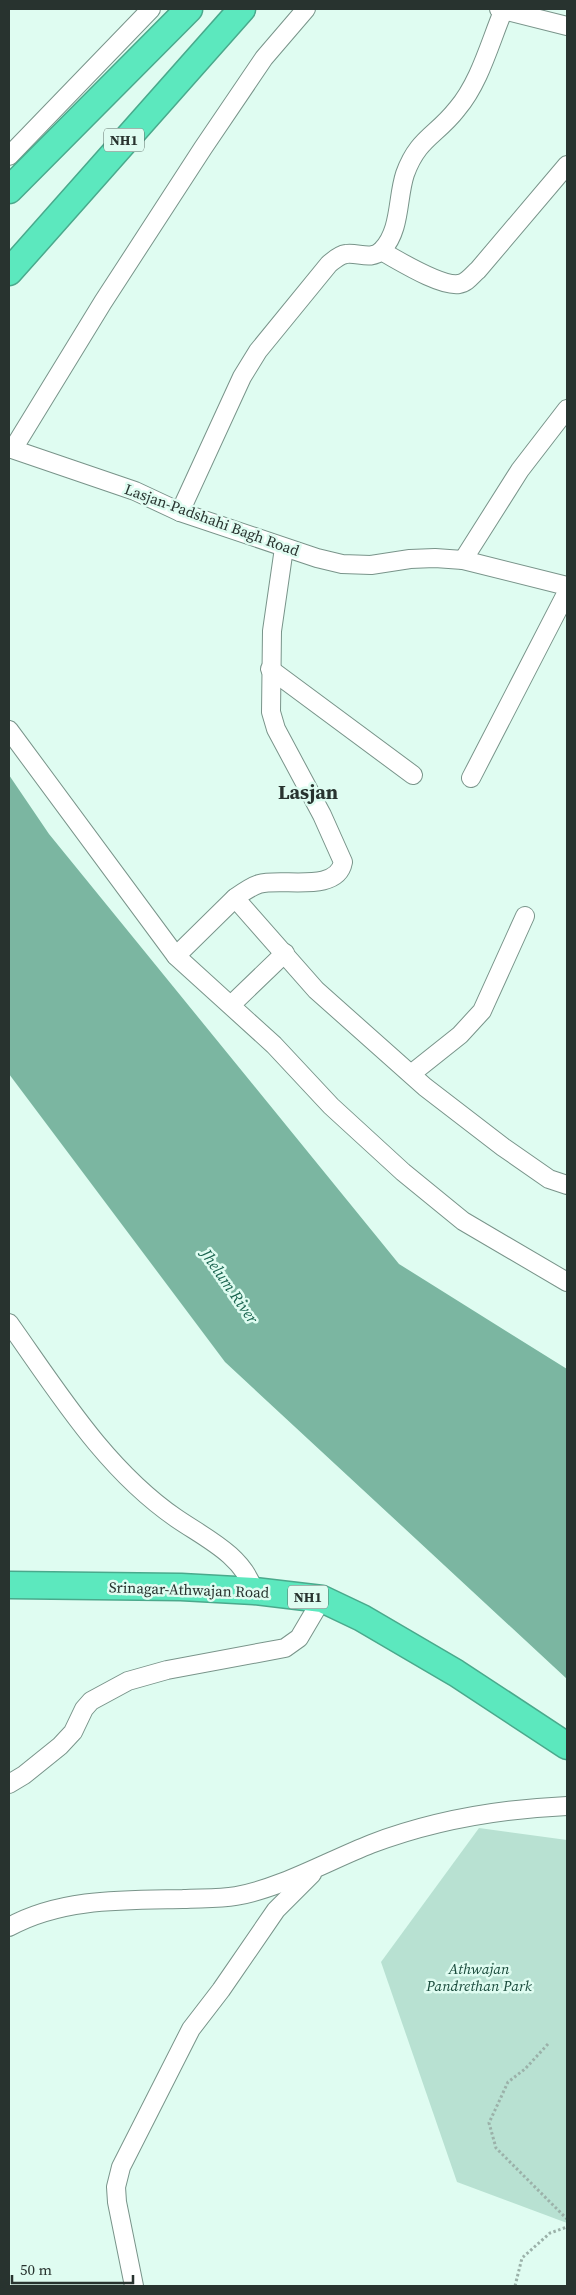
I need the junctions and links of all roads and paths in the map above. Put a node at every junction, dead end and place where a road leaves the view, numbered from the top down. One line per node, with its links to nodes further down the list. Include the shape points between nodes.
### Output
1 (151, 9): 8 (street)
2 (189, 9): 10 (highway)
3 (242, 9): 12 (highway, NH1)
4 (306, 9): 14 (street, via 264,58 203,148)
5 (499, 9): 6 (street)
6 (504, 9): 7 (street); 11 (street, via 467,94 413,155 394,226)
7 (567, 26)
8 (9, 156)
9 (567, 165): 11 (street, via 478,270 459,284 433,278)
10 (9, 190)
11 (381, 251): 15 (street, via 370,256 341,255 329,264 258,351 242,377)
12 (9, 272)
13 (567, 409): 17 (street, via 520,470)
14 (11, 449): 15 (street, Lasjan-Padshahi Bagh Road, via 135,491)
15 (180, 512): 16 (street, Lasjan-Padshahi Bagh Road)
16 (284, 548): 17 (street, Lasjan-Padshahi Bagh Road, via 342,564 371,565 435,558); 20 (street)
17 (463, 560): 18 (street, Lasjan-Padshahi Bagh Road)
18 (567, 586)
19 (567, 592): 23 (street)
20 (270, 669): 22 (street); 24 (street, via 270,712 276,729 343,862 339,871 326,880 258,884)
21 (9, 730): 27 (street)
22 (413, 775)
23 (471, 778)
24 (235, 898): 26 (street); 27 (street)
25 (525, 916): 29 (street, via 482,1011 460,1035)
26 (285, 953): 28 (street); 29 (street, via 316,990)
27 (176, 956): 28 (street)
28 (231, 1005): 31 (street, via 331,1106 403,1172 464,1221)
29 (411, 1074): 30 (street, via 502,1147 549,1179)
30 (567, 1185)
31 (567, 1282)
32 (9, 1324): 34 (street, via 65,1403 125,1477 174,1517 232,1557 246,1574)
33 (9, 1585): 34 (highway, Srinagar-Athwajan Road / NH1)
34 (254, 1591): 35 (highway, Srinagar-Athwajan Road / NH1)
35 (322, 1599): 36 (highway, Srinagar-Athwajan Road / NH1, via 362,1618 456,1673); 37 (street, via 298,1638 285,1648 145,1674 91,1701 73,1732)
36 (567, 1746)
37 (9, 1784)
38 (567, 1806): 39 (street, via 484,1814 442,1822 371,1844)
39 (324, 1864): 40 (street, via 237,1896 104,1901 40,1914); 44 (street, via 276,1910 191,2030 120,2167 117,2202)
40 (9, 1927)
41 (548, 2044): 42 (path, via 508,2082 490,2123 496,2148)
42 (567, 2219)
43 (567, 2227): 45 (path, via 550,2233 522,2258)
44 (134, 2286)
45 (515, 2286)

